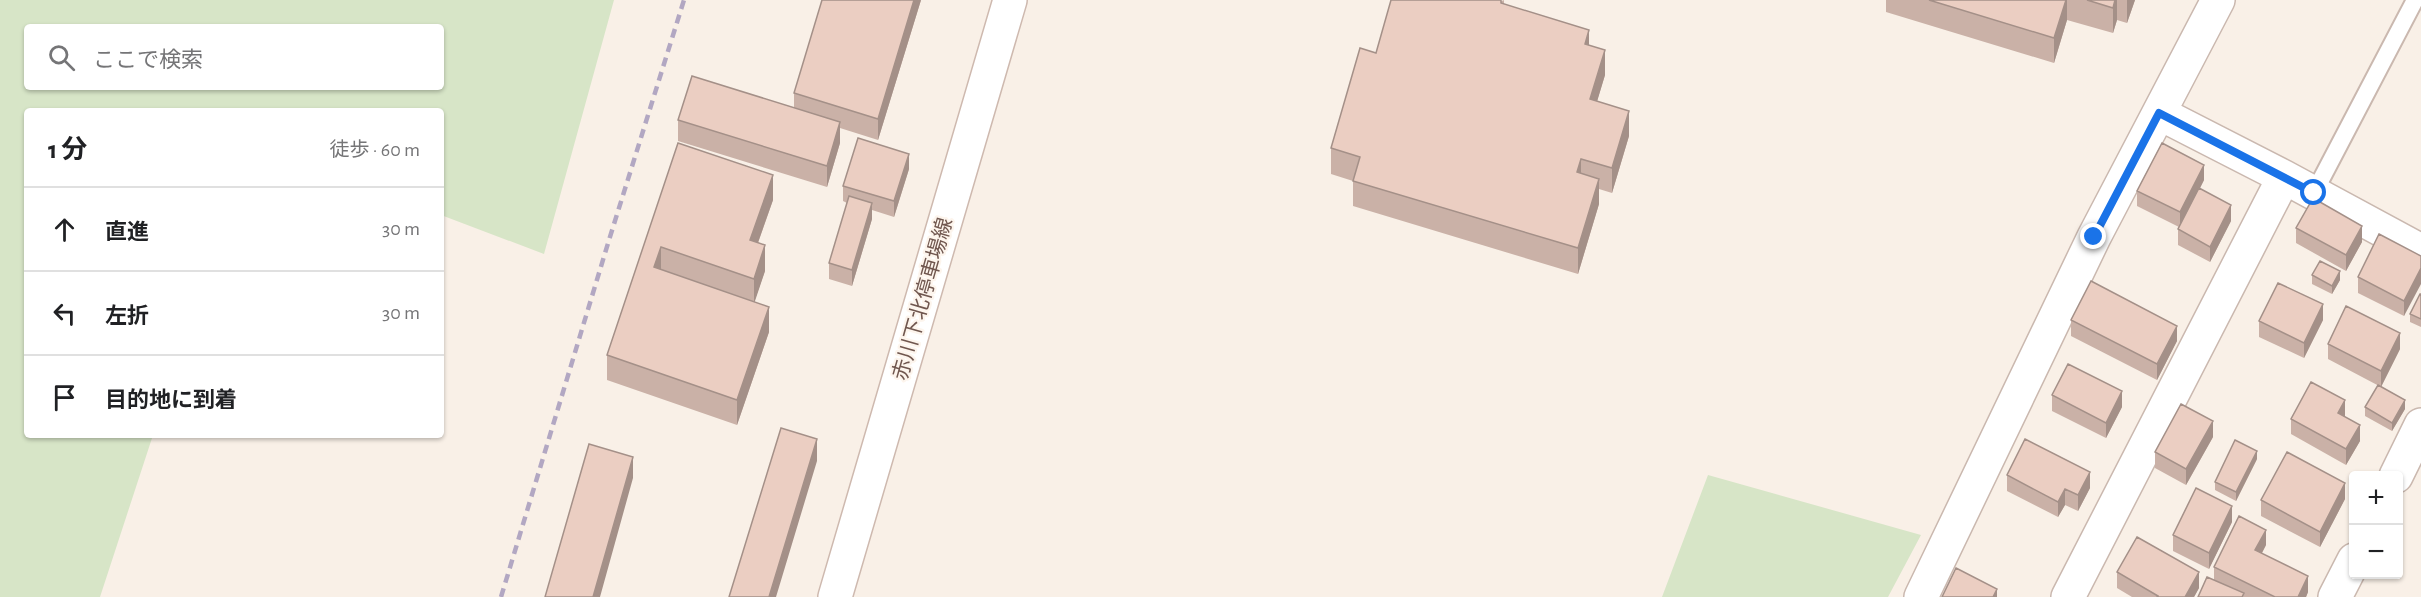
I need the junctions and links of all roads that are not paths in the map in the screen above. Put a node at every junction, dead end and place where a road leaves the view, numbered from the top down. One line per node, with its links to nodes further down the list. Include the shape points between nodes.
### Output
1 (1010, 0): 11 (street, 赤川下北停車場線)
2 (2218, 0): 4 (street)
3 (2415, 0): 6 (lane)
4 (2159, 113): 5 (street); 12 (street, via 2094,237)
5 (2284, 177): 6 (street); 13 (street)
6 (2314, 193): 7 (street)
7 (2421, 250)
8 (2421, 425): 9 (street)
9 (2398, 471)
10 (2349, 570): 14 (street)
11 (835, 597)
12 (1921, 597)
13 (2068, 597)
14 (2335, 597)

